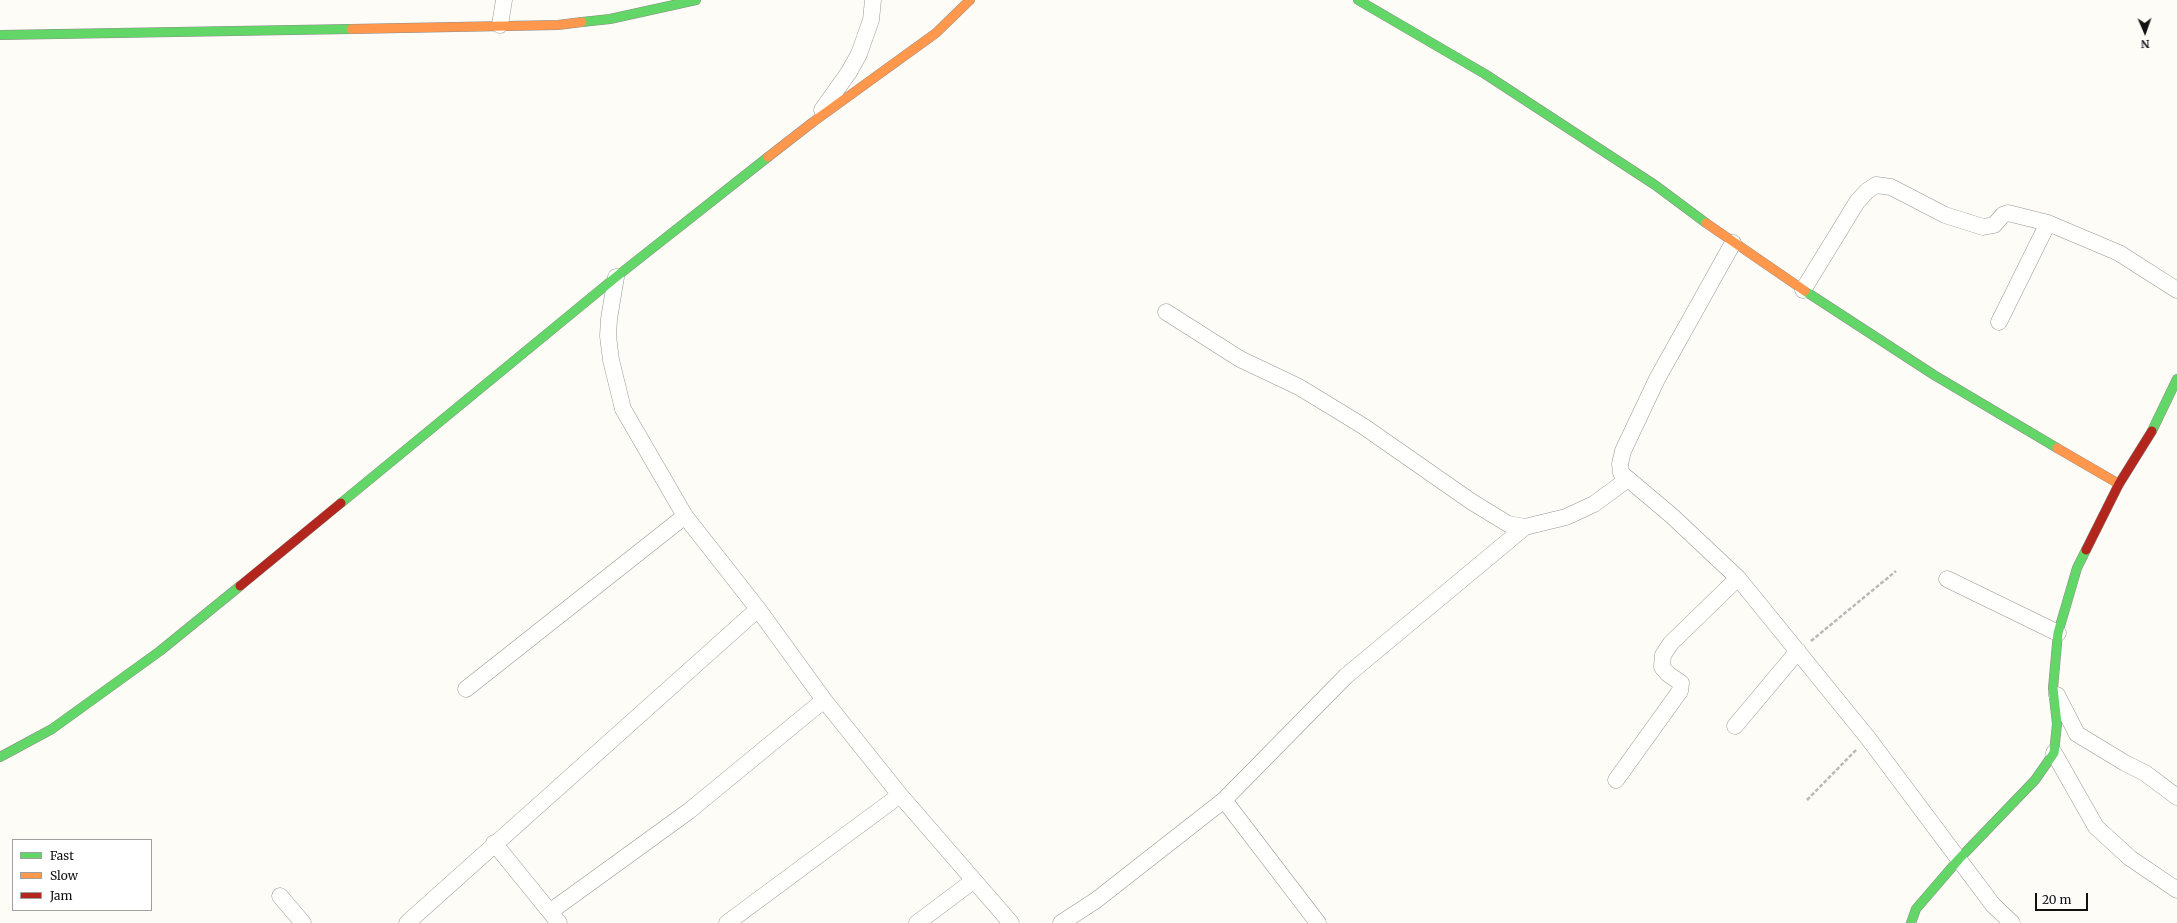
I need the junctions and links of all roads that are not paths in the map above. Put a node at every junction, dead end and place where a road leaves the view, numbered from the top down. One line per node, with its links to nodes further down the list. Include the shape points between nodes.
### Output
1 (504, 0): 6 (street)
2 (696, 0): 6 (street, via 610,19 558,25)
3 (873, 0): 8 (street, via 872,20 858,54 838,89)
4 (970, 0): 8 (street, via 936,33)
5 (1358, 0): 10 (street, via 1491,79 1654,185)
6 (500, 25): 7 (street)
7 (0, 35)
8 (813, 122): 11 (street)
9 (2048, 223): 12 (street, via 2008,213 1994,225 1983,227 1945,215 1891,187 1876,185 1857,202); 13 (street, via 2119,253); 15 (street)
10 (1733, 243): 12 (street); 17 (street, via 1657,379 1623,451 1621,473)
11 (616, 277): 19 (street, via 608,319 608,336 623,409); 31 (street, via 160,651 52,729)
12 (1803, 290): 18 (street, via 1934,375)
13 (2177, 290)
14 (1166, 312): 20 (street, via 1240,359 1299,387 1363,426 1508,524)
15 (1999, 322)
16 (2177, 379): 18 (street, via 2149,436)
17 (1628, 479): 20 (street, via 1594,504 1566,517); 21 (street)
18 (2118, 484): 24 (street, via 2077,568)
19 (685, 516): 23 (street); 27 (street)
20 (1525, 527): 35 (street, via 1346,676)
21 (1738, 578): 25 (street); 32 (street, via 1670,643 1663,655 1662,667 1681,683 1680,691)
22 (1947, 579): 24 (street)
23 (758, 609): 28 (street); 36 (street)
24 (2058, 633): 26 (street)
25 (1798, 651): 29 (street); 37 (street)
26 (2053, 688): 30 (street, via 2057,724); 34 (street, via 2077,734 2145,773)
27 (466, 690)
28 (824, 700): 33 (street); 41 (street)
29 (1735, 726)
30 (2054, 753): 37 (street, via 2035,780); 39 (street, via 2096,827 2130,858)
31 (0, 757)
32 (1616, 780)
33 (900, 795): 38 (street); 44 (street)
34 (2177, 796)
35 (1224, 800): 47 (street, via 1095,901); 48 (street)
36 (494, 843): 41 (street); 43 (street)
37 (1960, 859): 49 (street, via 1916,909); 50 (street, via 1992,905)
38 (973, 881): 45 (street); 46 (street)
39 (2177, 890)
40 (280, 896): 42 (street)
41 (555, 917)
42 (303, 923)
43 (407, 923)
44 (727, 923)
45 (917, 923)
46 (1011, 923)
47 (1060, 923)
48 (1318, 923)
49 (1911, 923)
50 (2012, 923)

